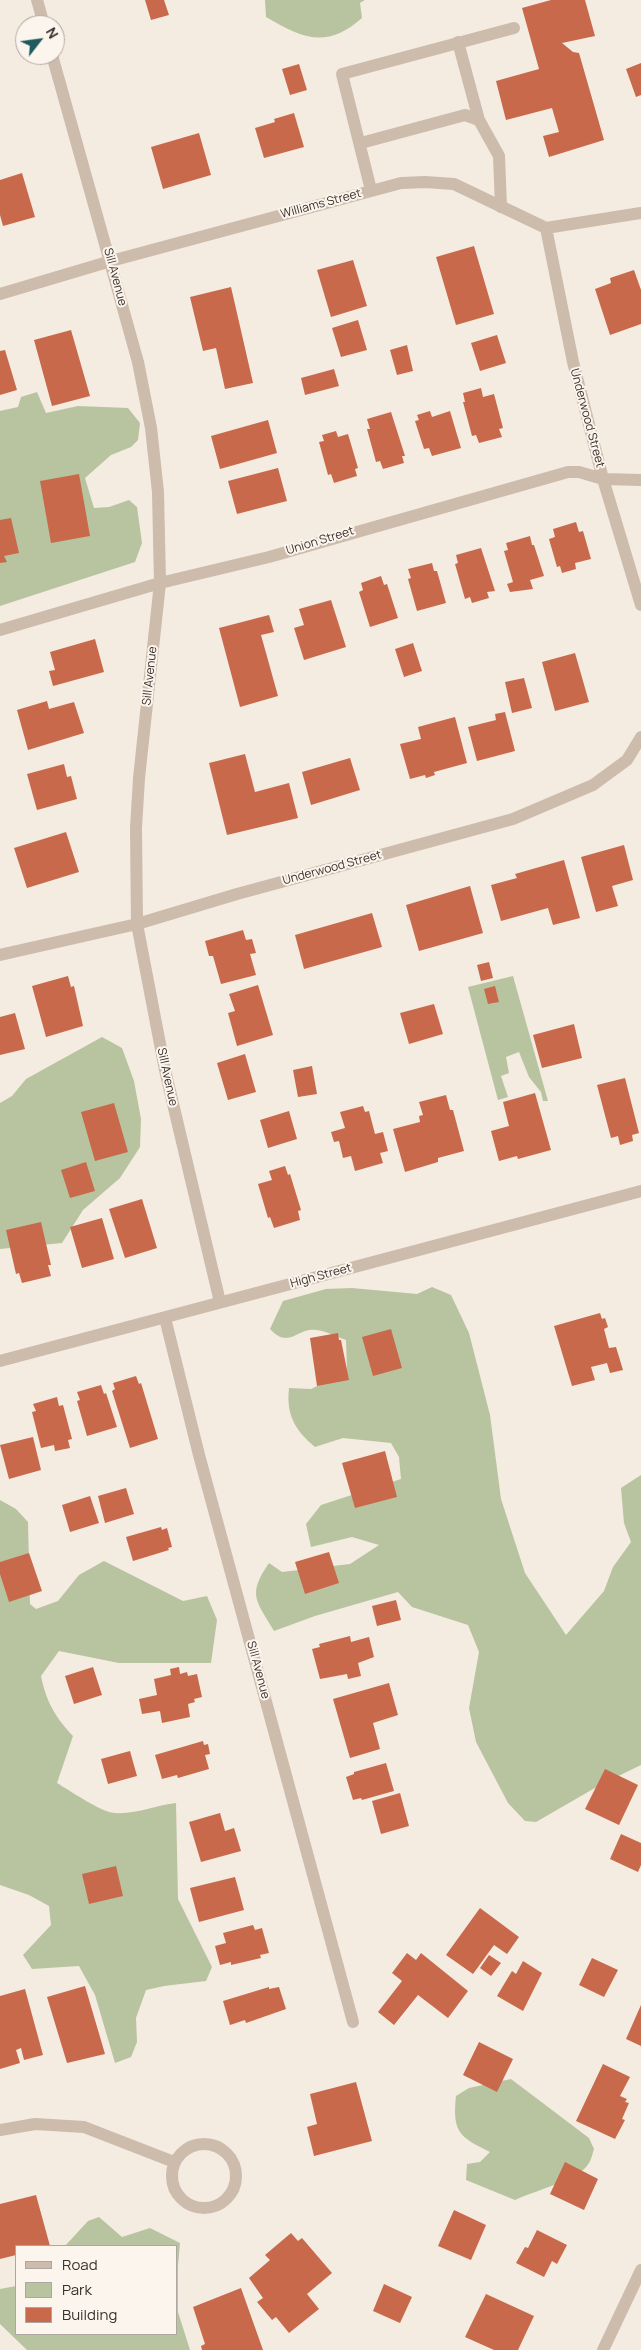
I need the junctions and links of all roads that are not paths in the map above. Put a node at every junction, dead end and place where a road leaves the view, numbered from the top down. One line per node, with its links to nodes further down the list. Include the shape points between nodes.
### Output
1 (37, 0): 2 (street)
2 (41, 15)
3 (514, 28): 4 (street)
4 (458, 42): 6 (street); 7 (street, via 342,74)
5 (55, 65): 12 (street, Sill Avenue)
6 (479, 120): 7 (street, via 465,115); 9 (street, via 499,156)
7 (360, 143): 8 (street)
8 (371, 190): 9 (street, Williams Street, via 417,182 454,184); 12 (street, Williams Street)
9 (501, 207): 11 (street, Williams Street)
10 (641, 213): 11 (street)
11 (546, 228): 14 (street, Underwood Street, via 569,345)
12 (111, 260): 13 (street, Williams Street); 16 (street, Sill Avenue, via 138,362 151,428 158,492)
13 (0, 294)
14 (603, 479): 15 (street, Union Street); 16 (street, Union Street, via 568,472 269,557); 17 (street, Underwood Street)
15 (641, 480)
16 (160, 583): 18 (street, Union Street); 20 (street, Sill Avenue, via 139,778)
17 (641, 605)
18 (0, 630)
19 (641, 737): 20 (street, Underwood Street, via 628,760 593,785 514,819)
20 (137, 924): 21 (street, Underwood Street); 23 (street, Sill Avenue, via 164,1070)
21 (0, 955)
22 (641, 1191): 23 (street, High Street)
23 (220, 1302): 24 (street, High Street)
24 (165, 1318): 25 (street, High Street); 26 (street, Sill Avenue)
25 (0, 1361)
26 (353, 2022)
27 (0, 2130): 28 (street, via 35,2124 84,2127)
28 (174, 2162): 28 (street, via 171,2172 175,2192 190,2206 200,2209 220,2205 234,2190 235,2168 223,2149 201,2144 190,2147)
29 (641, 2270): 30 (street)
30 (603, 2350)

